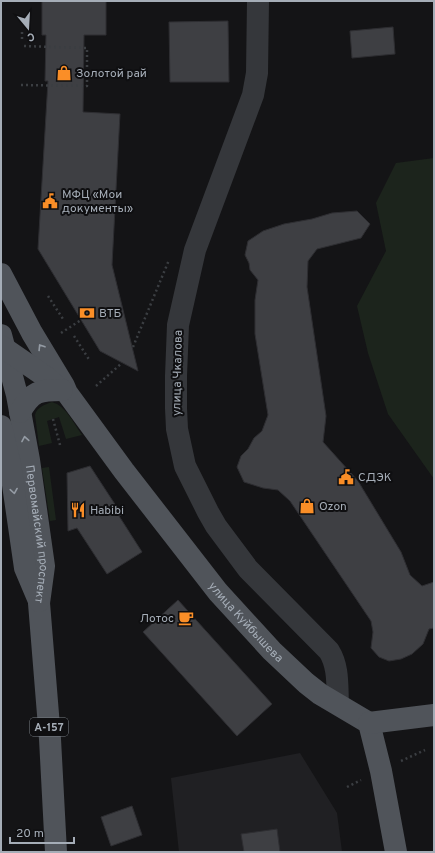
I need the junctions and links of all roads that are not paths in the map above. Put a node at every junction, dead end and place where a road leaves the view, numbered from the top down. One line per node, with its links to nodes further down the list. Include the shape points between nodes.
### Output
1 (258, 1): 8 (street, улица Чкалова, via 257,73 253,95 196,250 178,325 176,419 185,466 216,526 248,569 333,657 337,675)
2 (1, 274): 4 (main road, улица Куйбышева, one-way to 2)
3 (2, 343): 4 (main road, улица Куйбышева); 5 (main road, Первомайский проспект, via 15,382)
4 (65, 391): 5 (main road, via 36,393 26,400); 8 (main road, улица Куйбышева, via 218,592 272,651 316,690)
5 (20, 412): 7 (main road, Первомайский проспект, one-way to 5, via 44,566)
6 (1, 426): 7 (main road, Первомайский проспект, one-way to 7, via 10,464 25,568)
7 (39, 602): 11 (main road, А-157)
8 (338, 704): 10 (main road, улица Куйбышева)
9 (434, 715): 10 (main road)
10 (369, 723): 12 (main road)
11 (56, 852)
12 (396, 852)

